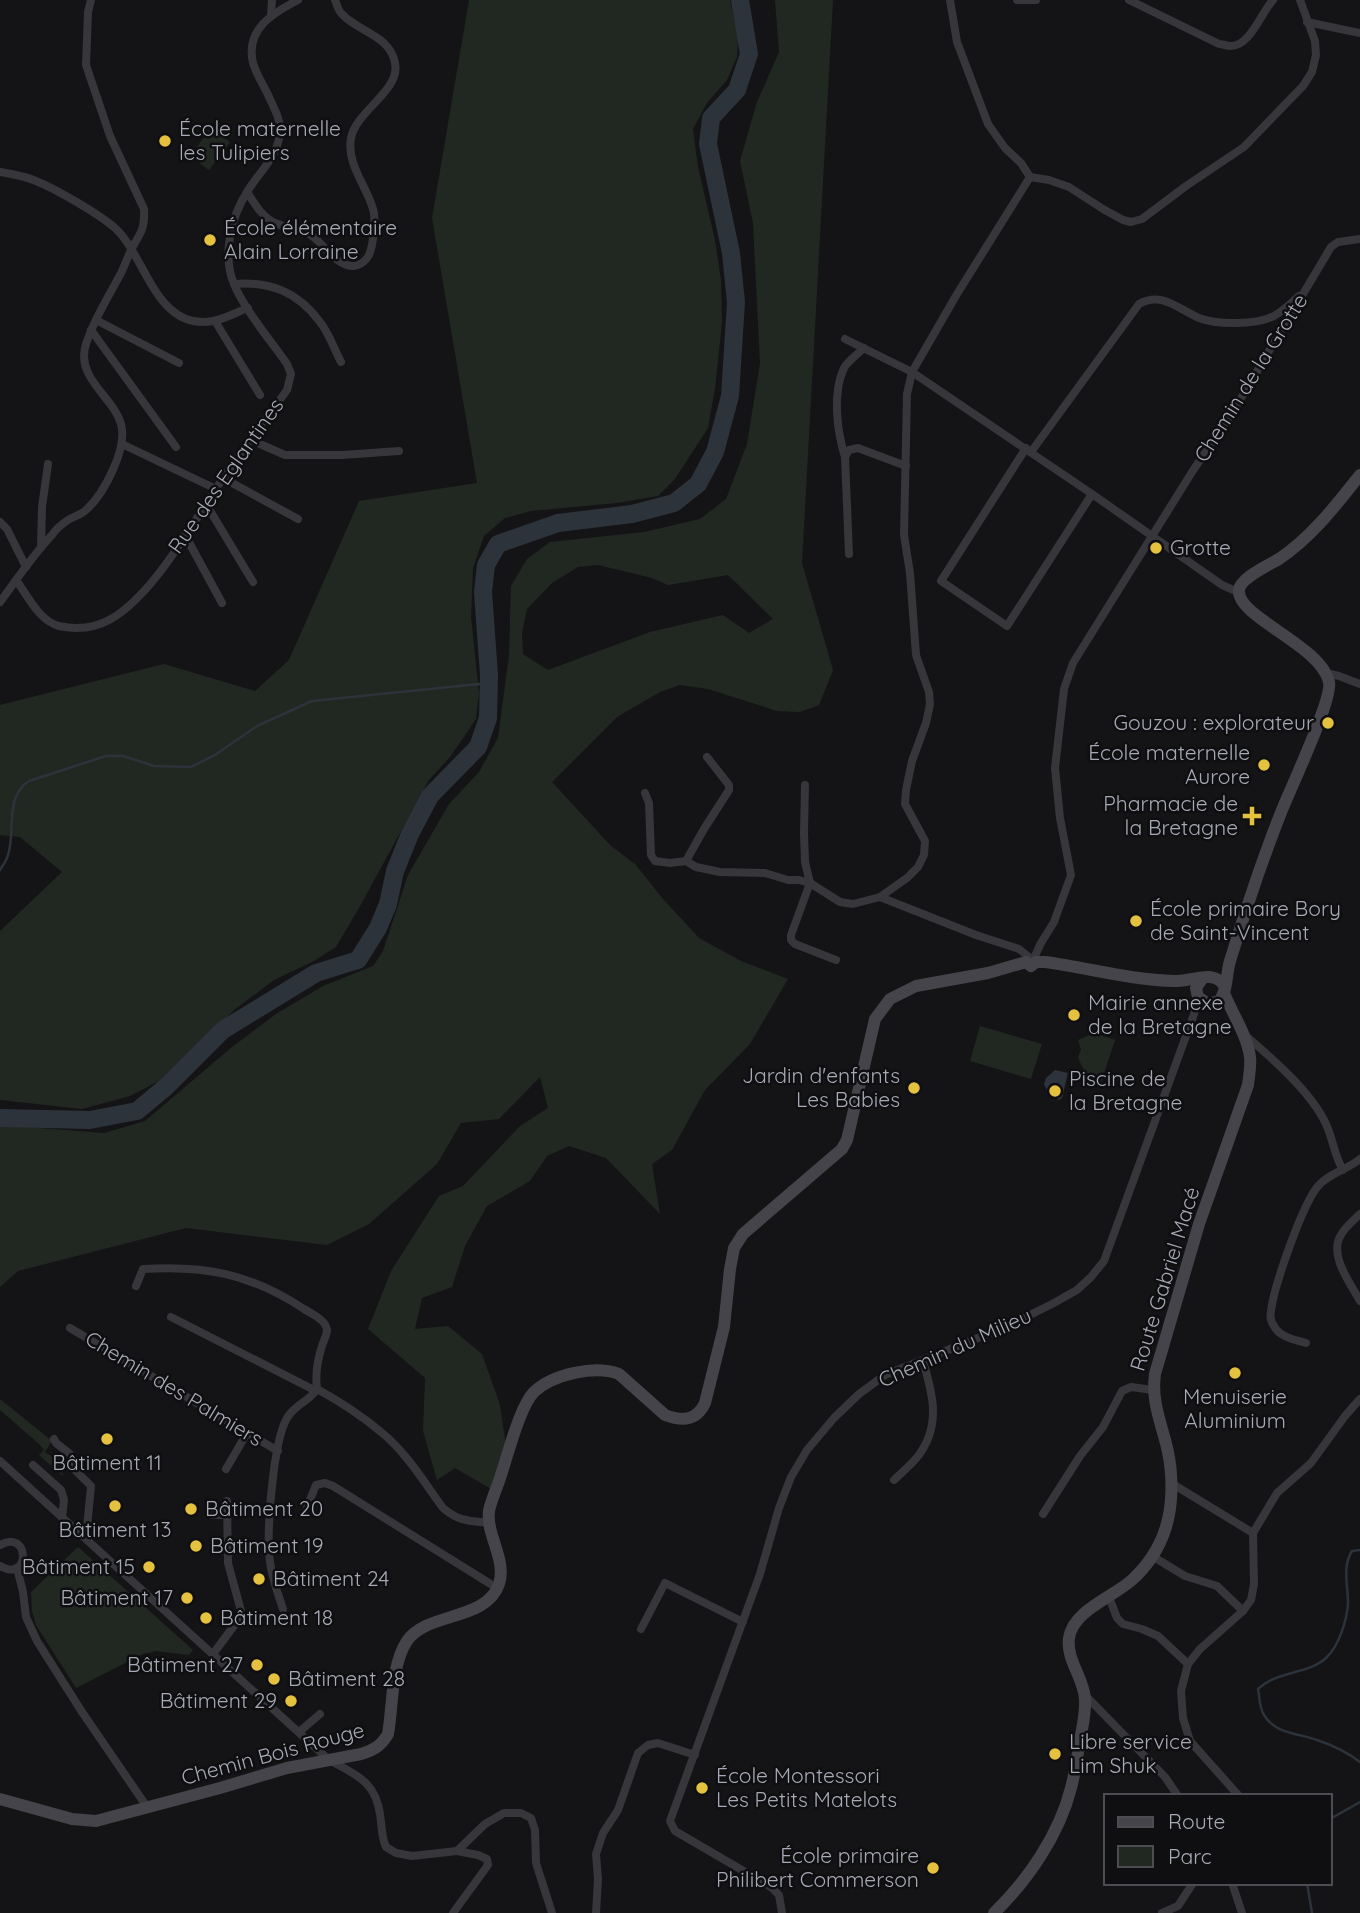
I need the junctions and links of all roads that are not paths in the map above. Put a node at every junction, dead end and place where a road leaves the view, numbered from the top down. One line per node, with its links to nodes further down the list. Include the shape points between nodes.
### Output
1 (92, 0): 18 (street, via 86,65 110,136 144,209 141,235)
2 (272, 0): 11 (street)
3 (298, 0): 11 (street, Rue des Eglantines)
4 (335, 0): 16 (street, via 341,13 391,50 396,65 394,79 355,126 351,139 352,160 374,212 370,255 354,266 341,263 310,234 274,223)
5 (950, 0): 15 (street, via 957,42 988,124)
6 (1017, 0): 7 (street)
7 (1036, 0)
8 (1129, 0): 9 (street, via 1232,46 1249,36)
9 (1273, 0)
10 (1300, 0): 12 (street)
11 (271, 15): 16 (street, Rue des Eglantines, via 254,35 253,64 276,111 280,132 273,155)
12 (1307, 22): 13 (street); 15 (street, via 1316,55 1303,86 1244,147 1142,219 1124,220 1069,187)
13 (1360, 33)
14 (0, 172): 18 (street, via 37,181 82,206 116,228)
15 (1030, 177): 29 (street)
16 (247, 192): 19 (street, Rue des Eglantines, via 235,216 229,246)
17 (1360, 239): 20 (street, Chemin de la Grotte, via 1331,247)
18 (131, 249): 22 (street); 23 (street, via 164,304 198,322)
19 (234, 284): 21 (street, Rue des Eglantines); 27 (street, via 253,282 280,288 305,304 322,323)
20 (1305, 291): 34 (street, via 1272,317 1228,324 1199,318 1155,298 1139,304); 47 (street, Chemin de la Grotte)
21 (248, 308): 23 (street); 31 (street, Rue des Eglantines, via 291,374 287,390)
22 (96, 320): 24 (street); 28 (street)
23 (215, 321): 30 (street)
24 (91, 330): 32 (street, via 86,364 121,425); 33 (street)
25 (845, 339): 26 (street)
26 (864, 348): 29 (street); 36 (street, via 845,367 838,395 838,432)
27 (341, 362)
28 (179, 363)
29 (912, 372): 34 (street); 38 (street, via 907,394)
30 (260, 395)
31 (251, 440): 35 (street, via 285,455); 40 (street, Rue des Eglantines)
32 (122, 444): 41 (street); 48 (street, via 95,501 67,520)
33 (176, 447)
34 (1029, 450): 42 (street); 42 (street, via 941,581 1007,626)
35 (399, 451)
36 (845, 457): 38 (street, via 858,448); 49 (street)
37 (48, 464): 48 (street)
38 (906, 466): 63 (street, via 904,535 913,635 930,704 912,761 905,804 925,841 918,867)
39 (1360, 475): 53 (street, via 1301,543 1245,579)
40 (223, 478): 41 (street, Rue des Eglantines); 44 (street)
41 (216, 489): 43 (street, Rue des Eglantines)
42 (1092, 494): 47 (street)
43 (206, 503): 46 (street, Rue des Eglantines); 52 (street)
44 (298, 519)
45 (0, 522): 50 (street)
46 (185, 535): 51 (street, Rue des Eglantines, via 137,599 90,628 57,626 42,616); 55 (street)
47 (1154, 536): 53 (street); 65 (street, Chemin de la Grotte, via 1073,663 1064,689 1055,768 1071,875 1054,922)
48 (41, 547): 50 (street)
49 (849, 554)
50 (26, 567): 51 (street)
51 (16, 580): 54 (street)
52 (253, 582)
53 (1238, 592): 56 (street, via 1247,609 1304,649)
54 (0, 602)
55 (222, 603)
56 (1326, 673): 57 (street); 66 (street, via 1328,699 1280,815)
57 (1360, 684)
58 (706, 757): 61 (street, via 729,790)
59 (805, 785): 62 (street, via 805,862)
60 (645, 793): 61 (street, via 651,855 655,861)
61 (686, 861): 62 (street, via 720,872 765,873)
62 (810, 883): 63 (street, via 840,902 853,904); 64 (street, via 791,940)
63 (880, 897): 65 (street, via 1019,949)
64 (836, 960)
65 (1031, 960): 68 (street); 99 (street, via 916,986 881,1009 842,1149 743,1234 734,1248 724,1327 700,1413 674,1419 665,1415 616,1372 578,1371 555,1379 533,1393 523,1410 489,1512)
66 (1229, 963): 67 (street); 69 (street)
67 (1207, 977): 68 (street); 69 (street, via 1219,979); 70 (street, via 1197,985)
68 (1180, 981): 70 (street)
69 (1224, 990): 70 (street, via 1219,1001); 71 (street, Route Gabriel Macé)
70 (1204, 999): 71 (street, Route Gabriel Macé); 81 (street, Chemin du Milieu, via 1194,1014 1104,1261 1077,1290 1008,1326)
71 (1233, 1016): 72 (street, Route Gabriel Macé)
72 (1244, 1035): 74 (street, via 1277,1062 1322,1117); 83 (street, Route Gabriel Macé, via 1250,1057 1248,1085 1196,1237)
73 (1360, 1159): 74 (street)
74 (1343, 1170): 80 (street, via 1317,1186 1302,1215 1271,1312 1276,1330)
75 (1360, 1214): 77 (street, via 1336,1245)
76 (136, 1286): 82 (street, via 143,1269 177,1267 231,1275 293,1302 323,1321 327,1331 316,1370)
77 (1360, 1301)
78 (171, 1317): 82 (street)
79 (70, 1328): 85 (street, Chemin des Palmiers)
80 (1306, 1343)
81 (923, 1361): 91 (street, via 931,1388 931,1430 921,1453); 110 (street, Chemin du Milieu, via 885,1375 859,1394 807,1450 779,1508)
82 (316, 1390): 87 (street, via 287,1418); 99 (street, via 382,1432 451,1516)
83 (1153, 1390): 92 (street, Route Gabriel Macé); 96 (street, via 1131,1387 1122,1391)
84 (1360, 1399): 100 (street, via 1311,1463 1277,1493)
85 (247, 1433): 87 (street, Chemin des Palmiers); 90 (street)
86 (54, 1439): 101 (street, via 91,1486)
87 (278, 1451): 108 (street, via 268,1547)
88 (0, 1461): 98 (street)
89 (33, 1465): 98 (street, via 61,1490)
90 (226, 1469)
91 (894, 1480)
92 (1171, 1483): 100 (street); 103 (street, Route Gabriel Macé, via 1165,1531)
93 (227, 1501): 97 (street)
94 (307, 1507): 106 (street, via 316,1485 333,1486)
95 (212, 1514): 97 (street)
96 (1043, 1514)
97 (226, 1515): 112 (street, via 228,1563 242,1611)
98 (62, 1518): 101 (street)
99 (490, 1523): 106 (street, via 500,1563)
100 (1252, 1533): 109 (street, via 1254,1584)
101 (84, 1537): 112 (street)
102 (0, 1545): 105 (street, via 12,1542 23,1550)
103 (1152, 1556): 107 (street, Route Gabriel Macé, via 1133,1579); 109 (street, via 1185,1576 1217,1587)
104 (0, 1566): 105 (street)
105 (17, 1569): 122 (street, via 26,1617 37,1641)
106 (497, 1588): 118 (street, Chemin Bois Rouge, via 479,1606 411,1635 397,1668 388,1734 382,1743 373,1750)
107 (1109, 1597): 113 (street, via 1122,1624 1158,1636); 114 (street, Route Gabriel Macé, via 1083,1614 1070,1636 1069,1650)
108 (282, 1609)
109 (1243, 1611): 113 (street)
110 (743, 1622): 111 (street, via 665,1583); 117 (street, Chemin du Milieu)
111 (641, 1629)
112 (213, 1654): 116 (street)
113 (1188, 1664): 120 (street, via 1181,1691 1190,1741)
114 (1085, 1695): 119 (street); 130 (street, Route Gabriel Macé, via 1071,1787 1059,1820 1029,1871)
115 (320, 1714): 116 (street)
116 (299, 1732): 118 (street)
117 (695, 1755): 128 (street, via 658,1743 638,1753 596,1854); 129 (street, Chemin du Milieu, via 670,1821 673,1828 771,1887 779,1895)
118 (328, 1759): 122 (street, Chemin Bois Rouge); 123 (street, via 367,1783 377,1798 386,1847 412,1856)
119 (1177, 1794)
120 (1237, 1794)
121 (0, 1799): 122 (street, Chemin Bois Rouge, via 85,1821)
122 (147, 1807)
123 (457, 1851): 126 (street, via 487,1859 488,1865); 127 (street, via 504,1813 531,1818 536,1863)
124 (1192, 1885): 131 (street, via 1178,1906)
125 (1233, 1885): 132 (street)
126 (453, 1913)
127 (552, 1913)
128 (596, 1913)
129 (782, 1913)
130 (994, 1913)
131 (1162, 1913)
132 (1242, 1913)

